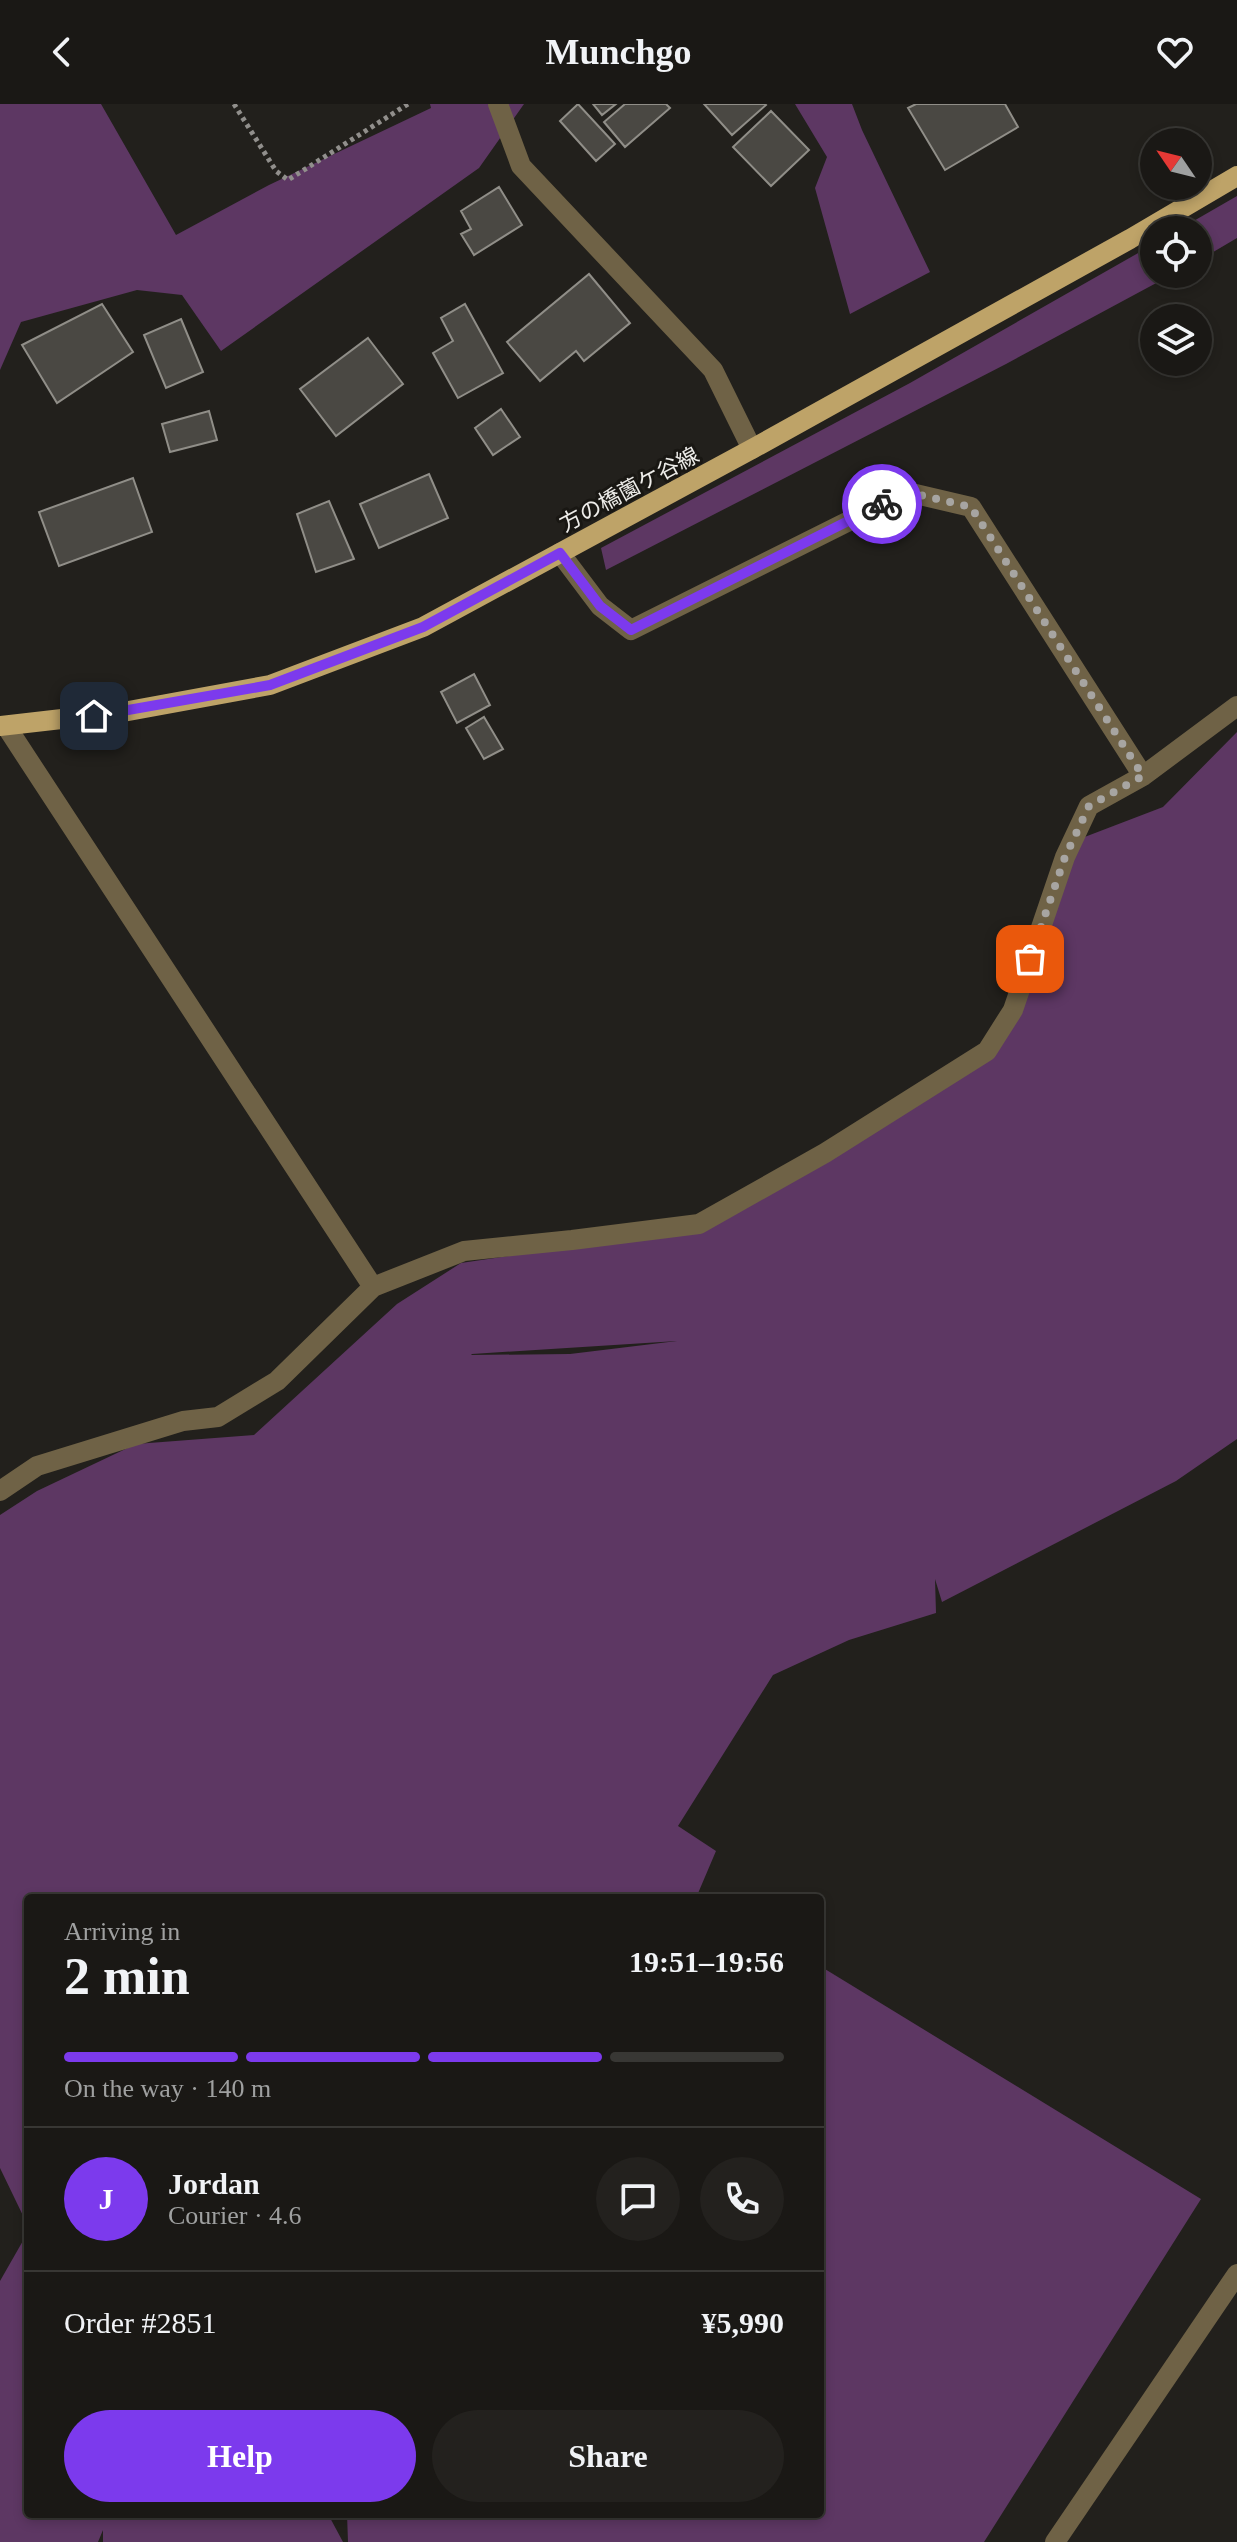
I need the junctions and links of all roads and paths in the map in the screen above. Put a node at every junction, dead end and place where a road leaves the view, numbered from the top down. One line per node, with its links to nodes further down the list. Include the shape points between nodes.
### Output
1 (234, 104): 2 (path, via 276,171 288,180)
2 (408, 104)
3 (498, 104): 5 (street, via 521,166 713,370)
4 (1237, 176): 5 (main road, 方の橋薗ケ谷線)
5 (752, 449): 6 (main road, 方の橋薗ケ谷線)
6 (560, 553): 8 (main road, 方の橋薗ケ谷線, via 423,627 270,685 123,712); 9 (street, via 600,606 631,630 907,492 971,507)
7 (1237, 706): 9 (street)
8 (3, 726): 10 (street)
9 (1143, 776): 10 (street, via 1089,806 1065,857 1013,1010 987,1051 825,1153 699,1224 464,1251)
10 (373, 1287): 11 (street, via 277,1381 218,1417 183,1421 37,1466)
11 (0, 1491)
12 (1237, 2274): 13 (street)
13 (1055, 2542)

